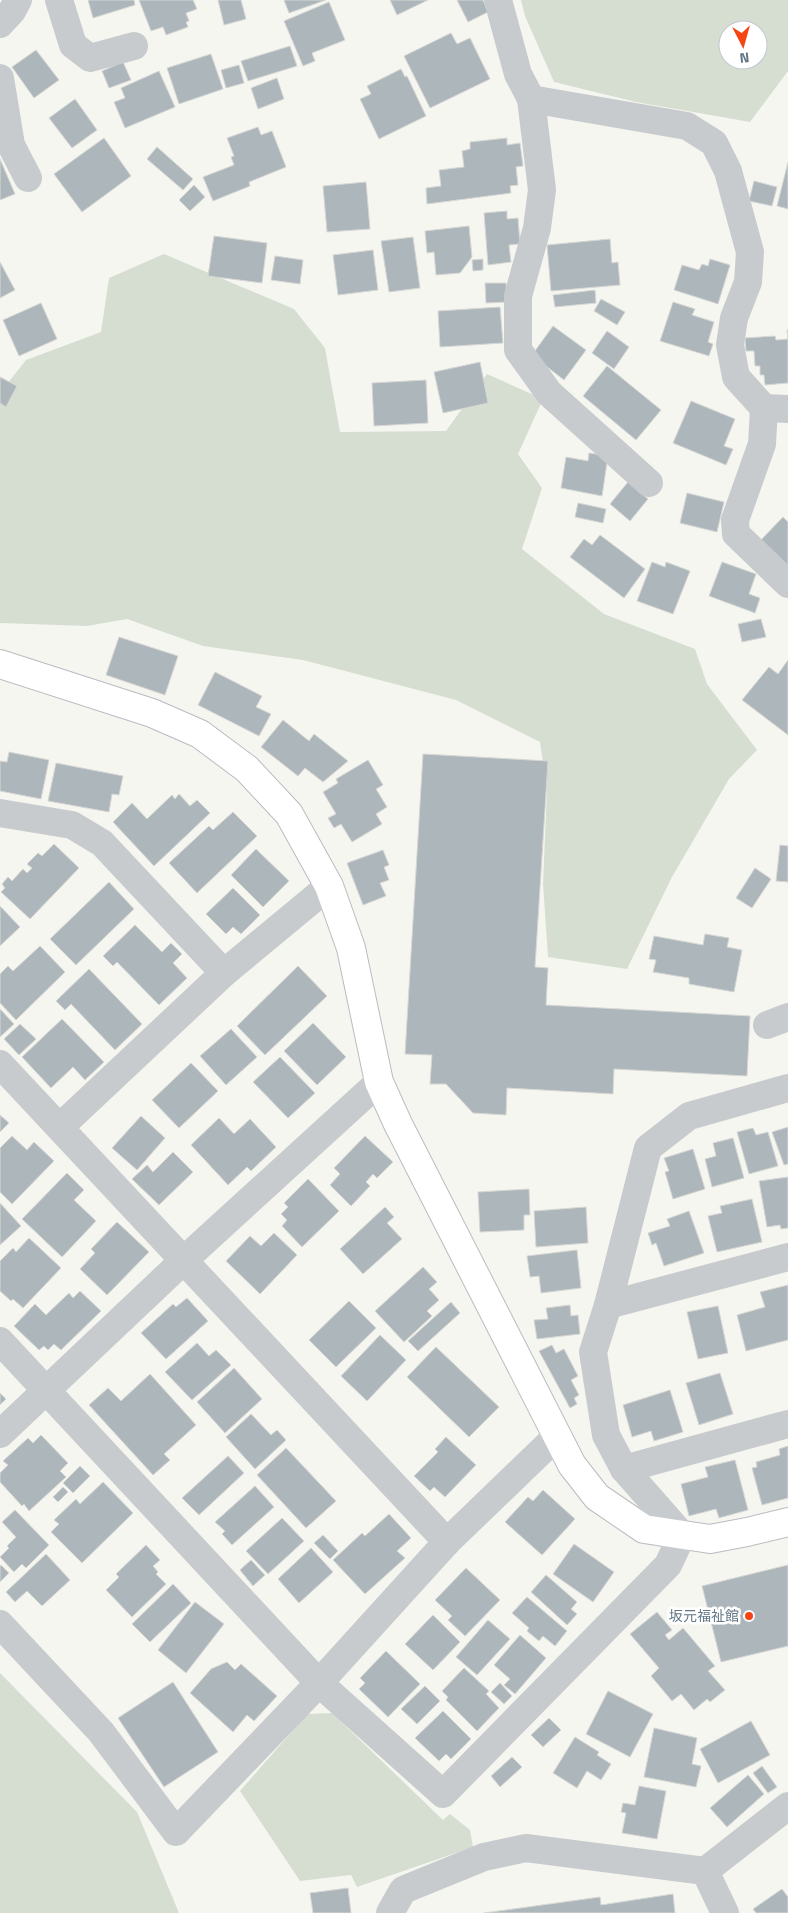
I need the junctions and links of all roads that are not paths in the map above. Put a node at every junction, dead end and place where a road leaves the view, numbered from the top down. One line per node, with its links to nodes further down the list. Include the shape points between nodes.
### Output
1 (18, 0): 4 (street)
2 (59, 0): 5 (street, via 73,45 90,58)
3 (498, 0): 7 (street, via 518,74)
4 (0, 24)
5 (134, 46)
6 (0, 78): 8 (street, via 11,145)
7 (531, 99): 9 (street, via 687,126 714,143 728,171 750,252 748,282 734,318 730,345 736,377); 10 (street, via 542,190 537,228 518,296 518,350 549,393)
8 (28, 178)
9 (776, 408): 11 (street, via 735,520 736,534)
10 (649, 483)
11 (788, 584)
12 (0, 664): 14 (street, via 152,713 200,734 247,769 289,814)
13 (0, 813): 15 (street, via 72,825 102,843)
14 (330, 886): 15 (street); 17 (street, via 351,948)
15 (224, 973): 19 (street)
16 (0, 1064): 19 (street)
17 (379, 1082): 21 (street); 27 (street)
18 (788, 1088): 22 (street, via 688,1116 648,1148)
19 (60, 1126): 21 (street)
20 (788, 1258): 22 (street)
21 (184, 1260): 24 (street); 31 (street)
22 (608, 1305): 28 (street, via 593,1352 606,1435)
23 (0, 1341): 24 (street)
24 (46, 1390): 26 (street); 33 (street)
25 (788, 1424): 28 (street)
26 (0, 1434)
27 (557, 1436): 30 (street, via 572,1465 598,1497 644,1529); 31 (street)
28 (624, 1469): 30 (street)
29 (788, 1522): 30 (street, via 710,1539)
30 (682, 1535): 33 (street, via 668,1565 442,1794)
31 (447, 1542): 33 (street)
32 (0, 1624): 33 (street, via 101,1732 176,1832)
33 (319, 1683)
34 (788, 1806): 35 (street)
35 (705, 1871): 36 (street, via 526,1848 484,1857 403,1890); 37 (street)
36 (390, 1913)
37 (725, 1913)

